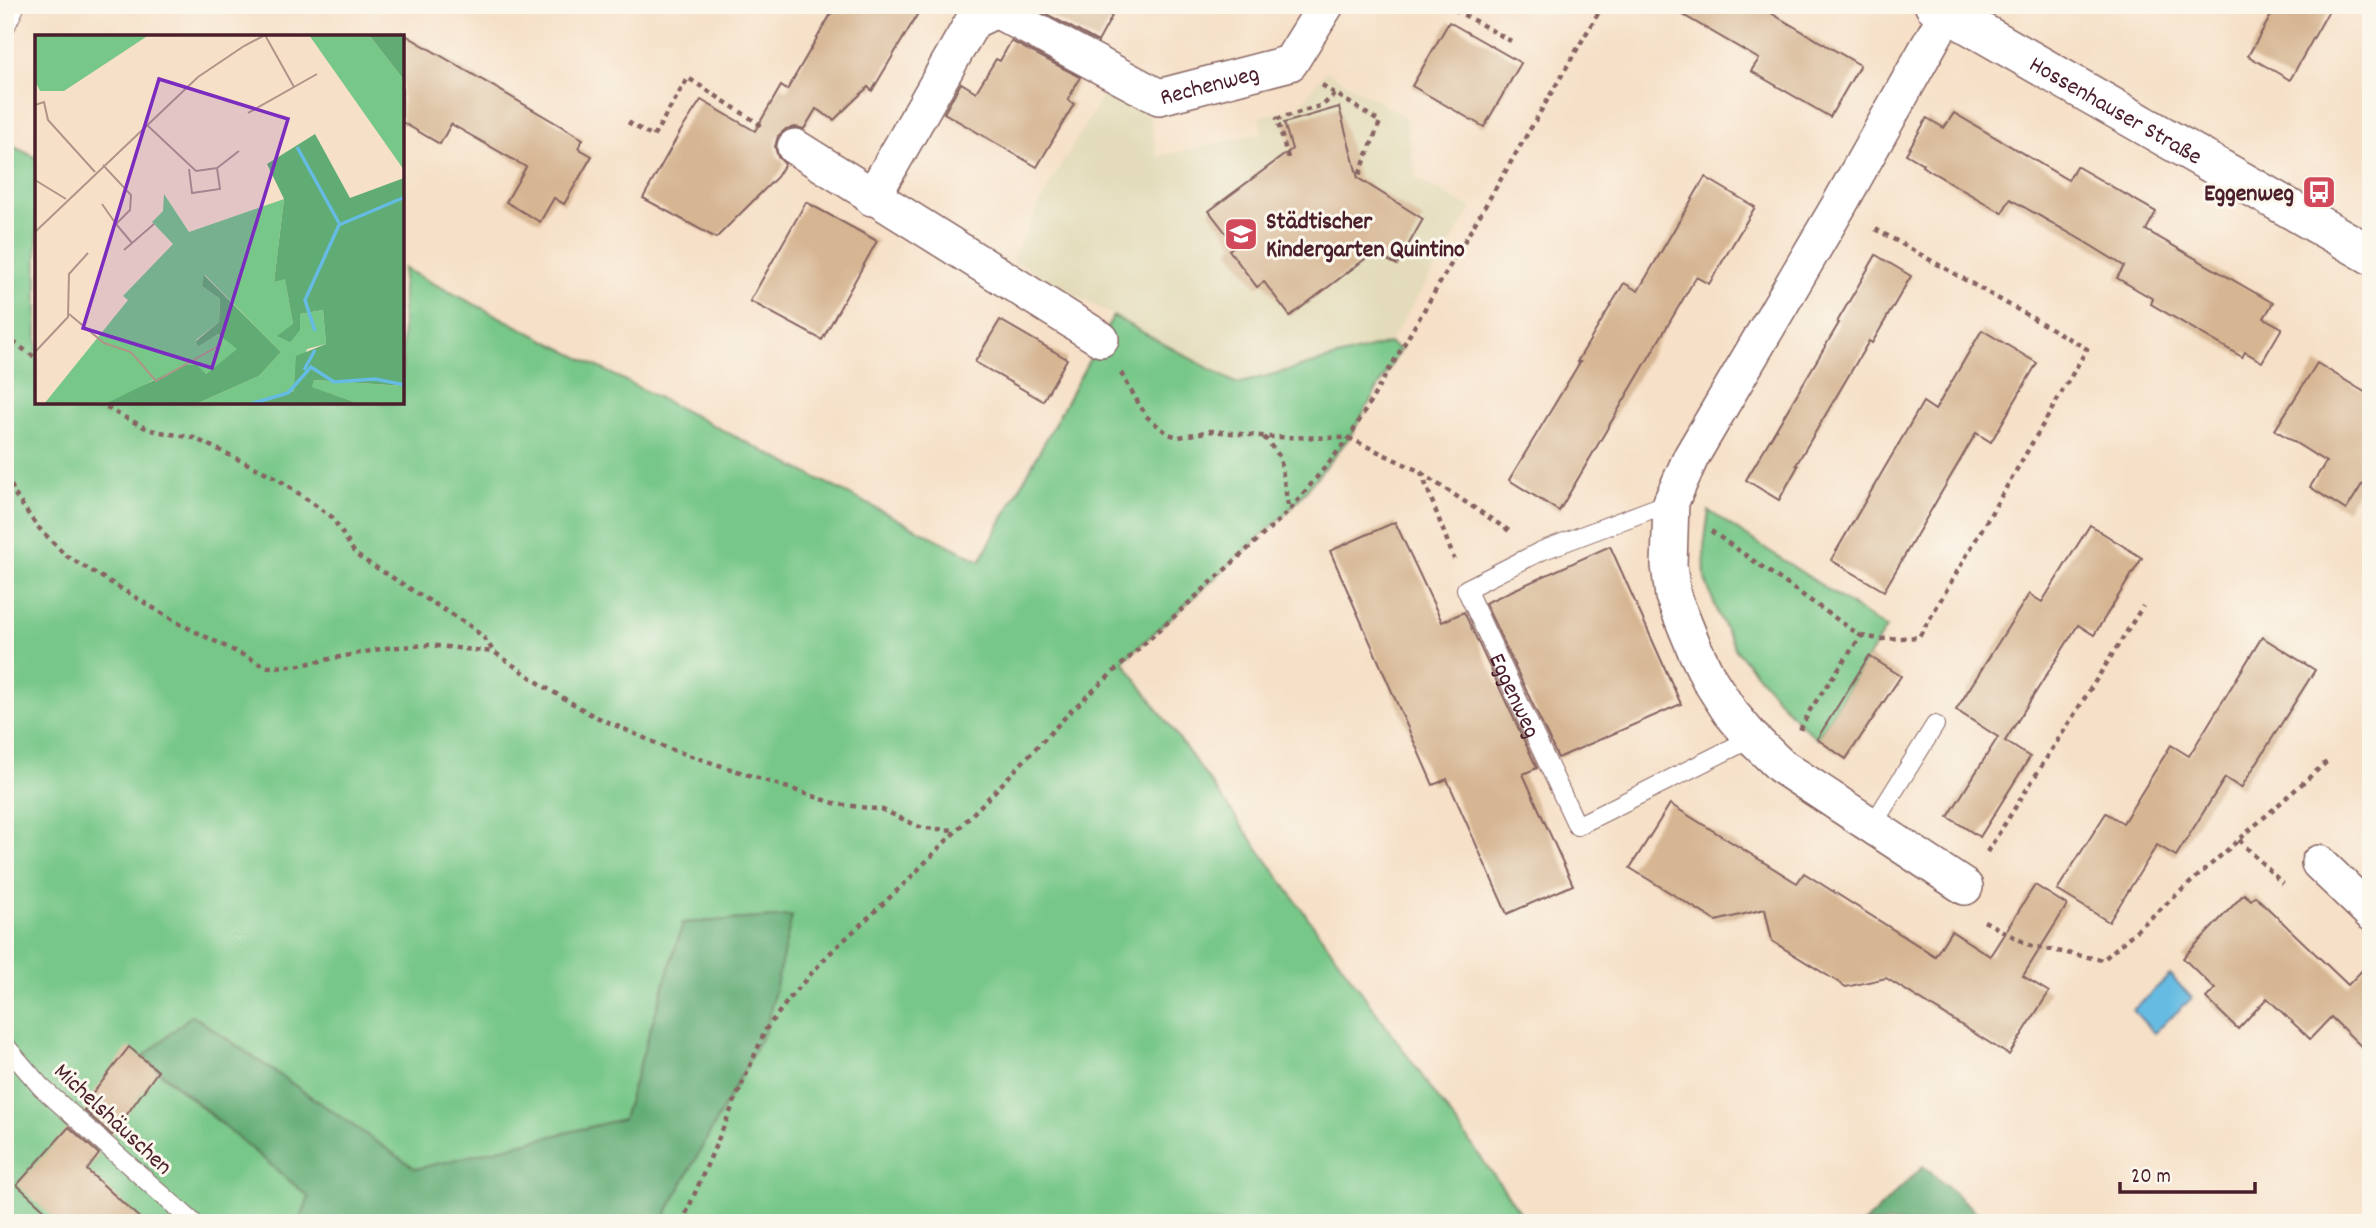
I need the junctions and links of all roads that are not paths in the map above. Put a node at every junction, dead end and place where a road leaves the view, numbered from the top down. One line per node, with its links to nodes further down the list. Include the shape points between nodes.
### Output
1 (16, 5): 5 (lane)
2 (1326, 5): 3 (street, Rechenweg, via 1290,63 1159,97)
3 (998, 8): 7 (street, Rechenweg, via 973,21)
4 (1941, 9): 8 (street, Hossenhauser Straße); 10 (street, via 1838,207 1691,457)
5 (5, 28)
6 (794, 148): 7 (street)
7 (872, 198): 9 (street)
8 (2371, 256)
9 (1101, 339)
10 (1671, 502): 12 (street, via 1669,573 1673,596 1709,679); 12 (lane, Eggenweg, via 1541,551 1466,589 1577,826)
11 (1935, 725): 13 (lane)
12 (1752, 738): 13 (street, via 1781,766)
13 (1872, 826): 15 (street)
14 (2319, 863): 16 (street)
15 (1965, 887)
16 (2371, 913)
17 (5, 1045): 18 (lane, Michelshäuschen, via 41,1087)
18 (194, 1223)

